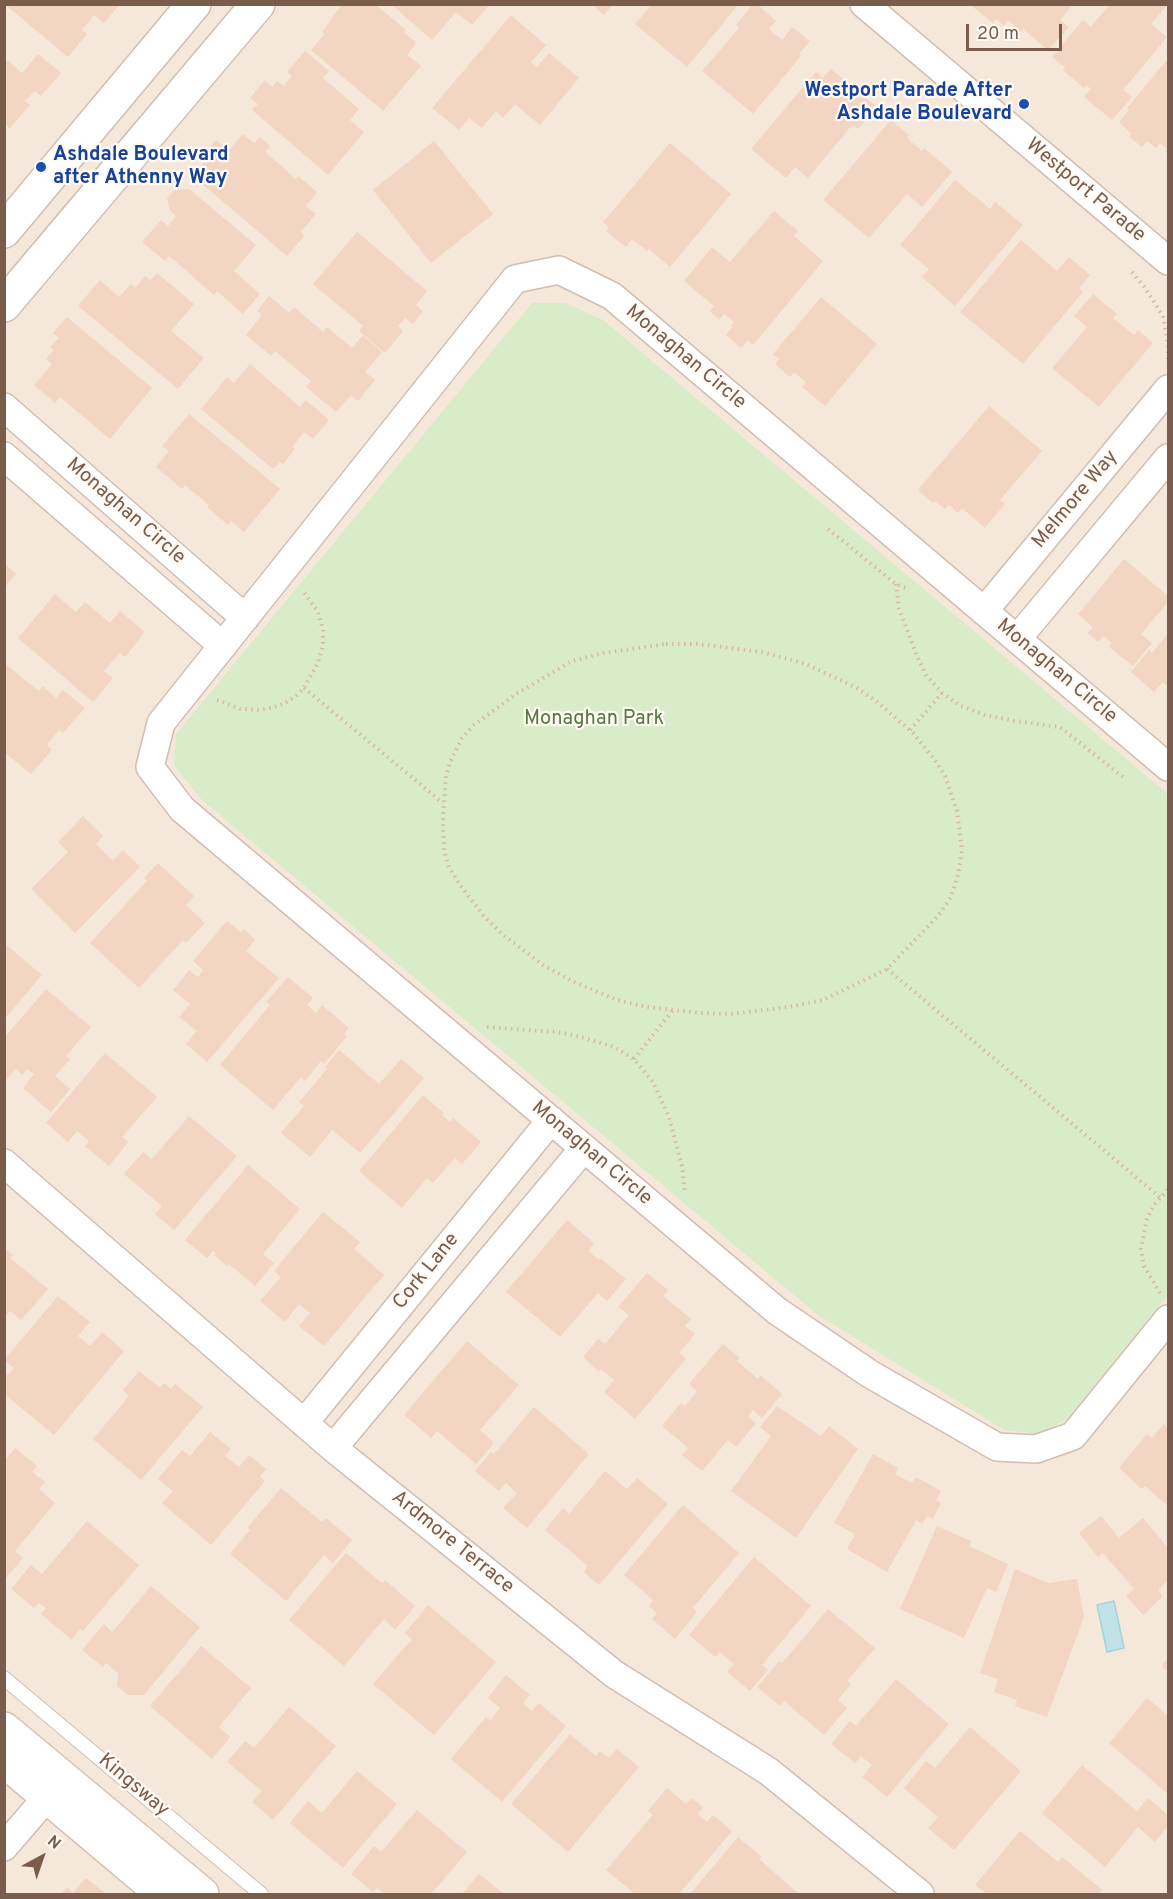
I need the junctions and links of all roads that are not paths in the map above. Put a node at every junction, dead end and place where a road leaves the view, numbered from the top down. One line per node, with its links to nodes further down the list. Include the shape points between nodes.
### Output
1 (194, 4): 4 (street)
2 (258, 4): 6 (street)
3 (864, 4): 5 (street, Westport Parade)
4 (4, 231)
5 (1168, 261)
6 (4, 305)
7 (1168, 389): 11 (street, Melmore Way)
8 (4, 407): 12 (street, Monaghan Circle)
9 (4, 456): 14 (street, Monaghan Circle)
10 (1168, 458): 13 (street)
11 (984, 611): 12 (street, Monaghan Circle, via 612,296 559,270 515,279); 13 (street, Monaghan Circle)
12 (245, 618): 14 (street, Monaghan Circle)
13 (1017, 639): 15 (street, Monaghan Circle)
14 (223, 646): 16 (street, Monaghan Circle, via 161,723 150,767 182,808)
15 (1168, 767)
16 (551, 1120): 17 (street, Monaghan Circle); 20 (street, Cork Lane)
17 (584, 1148): 19 (street, Monaghan Circle, via 777,1311 870,1374 997,1447 1036,1449 1073,1436); 21 (street, Cork Lane)
18 (4, 1163): 20 (street, Ardmore Terrace)
19 (1167, 1309)
20 (304, 1423): 21 (street, Ardmore Terrace)
21 (333, 1448): 30 (street, Ardmore Terrace, via 614,1674 768,1771)
22 (4, 1678): 29 (lane, Kingsway)
23 (4, 1729): 25 (street, Kingsway)
24 (4, 1760): 25 (street, Kingsway)
25 (62, 1793): 26 (street); 27 (street, Kingsway); 28 (street, Kingsway)
26 (4, 1847)
27 (163, 1894)
28 (202, 1894)
29 (261, 1894)
30 (920, 1894)

